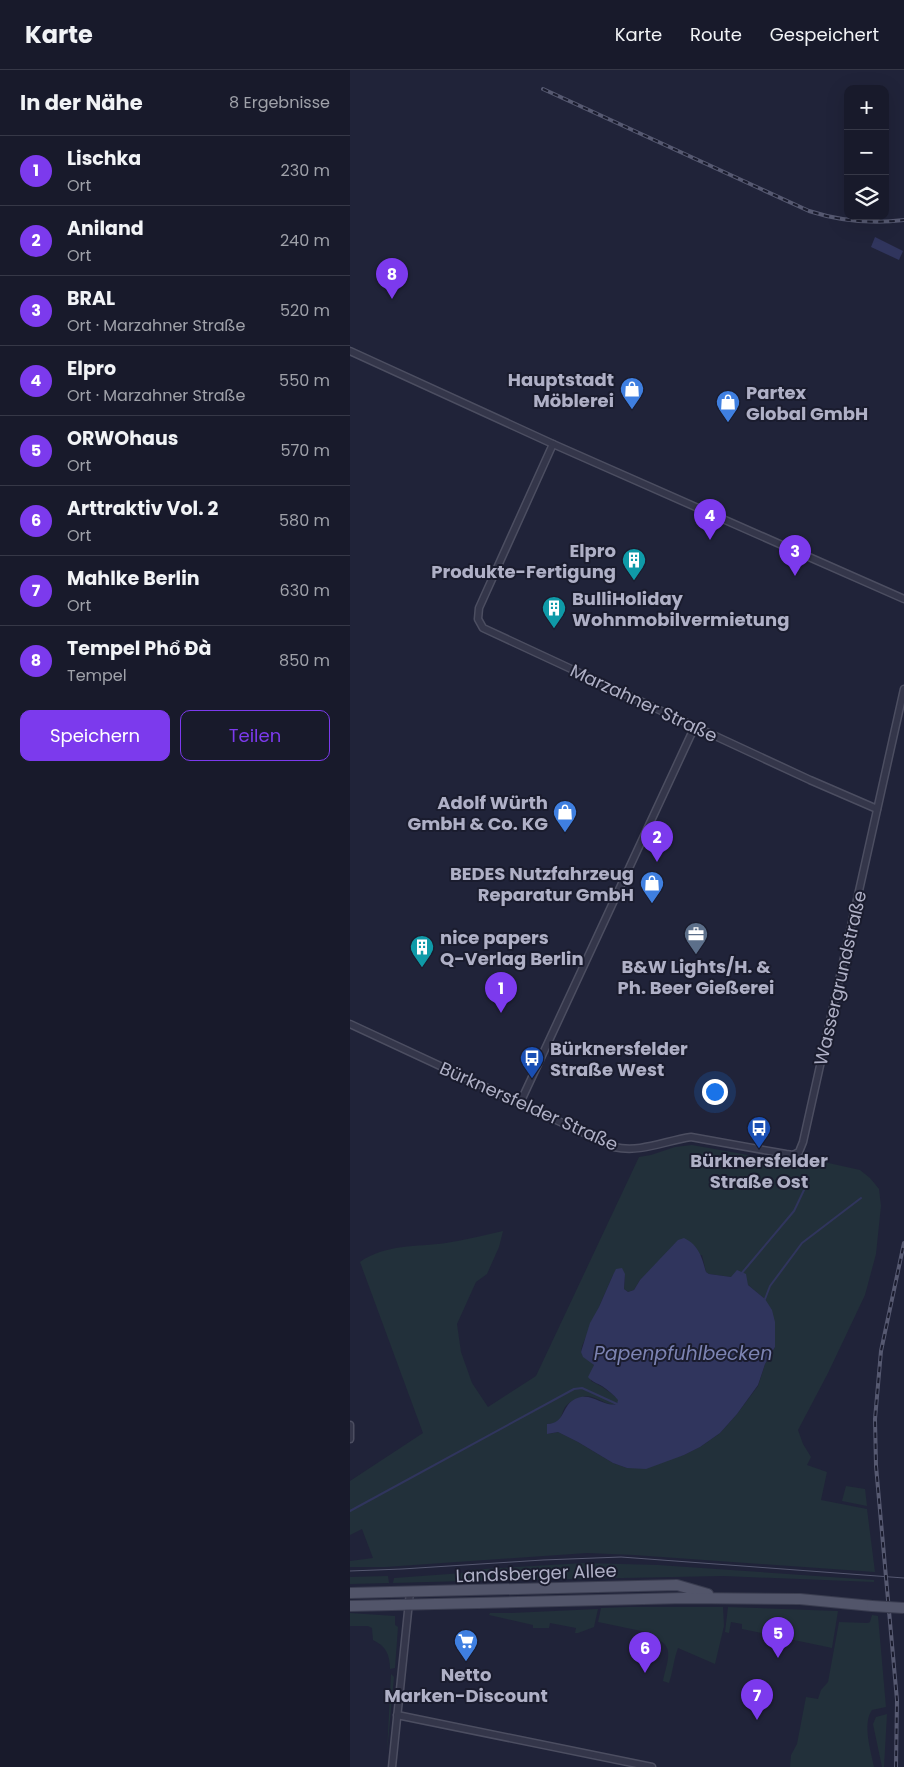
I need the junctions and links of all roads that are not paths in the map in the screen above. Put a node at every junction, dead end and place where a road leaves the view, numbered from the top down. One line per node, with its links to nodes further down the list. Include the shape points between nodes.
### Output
1 (350, 351): 2 (street)
2 (553, 444): 3 (street); 5 (street, Marzahner Straße, via 479,608 480,624 487,631)
3 (904, 599)
4 (904, 689): 6 (street)
5 (695, 726): 6 (street, Marzahner Straße); 8 (street)
6 (877, 809): 9 (street, Wassergrundstraße)
7 (350, 1024): 8 (street, Bürknersfelder Straße)
8 (520, 1103): 9 (street, Bürknersfelder Straße, via 625,1149 691,1138 793,1155)
9 (802, 1148)
10 (350, 1425): 11 (street)
11 (350, 1439)
12 (410, 1592): 13 (main road, Landsberger Allee); 14 (main road, Landsberger Allee, via 677,1586); 15 (street)
13 (350, 1593)
14 (722, 1598): 15 (main road, Landsberger Allee); 17 (main road, Landsberger Allee, bridge, via 800,1599)
15 (409, 1605): 16 (main road, Landsberger Allee); 18 (street)
16 (350, 1606)
17 (904, 1608)
18 (397, 1715): 19 (street); 20 (street)
19 (392, 1767)
20 (652, 1767)

